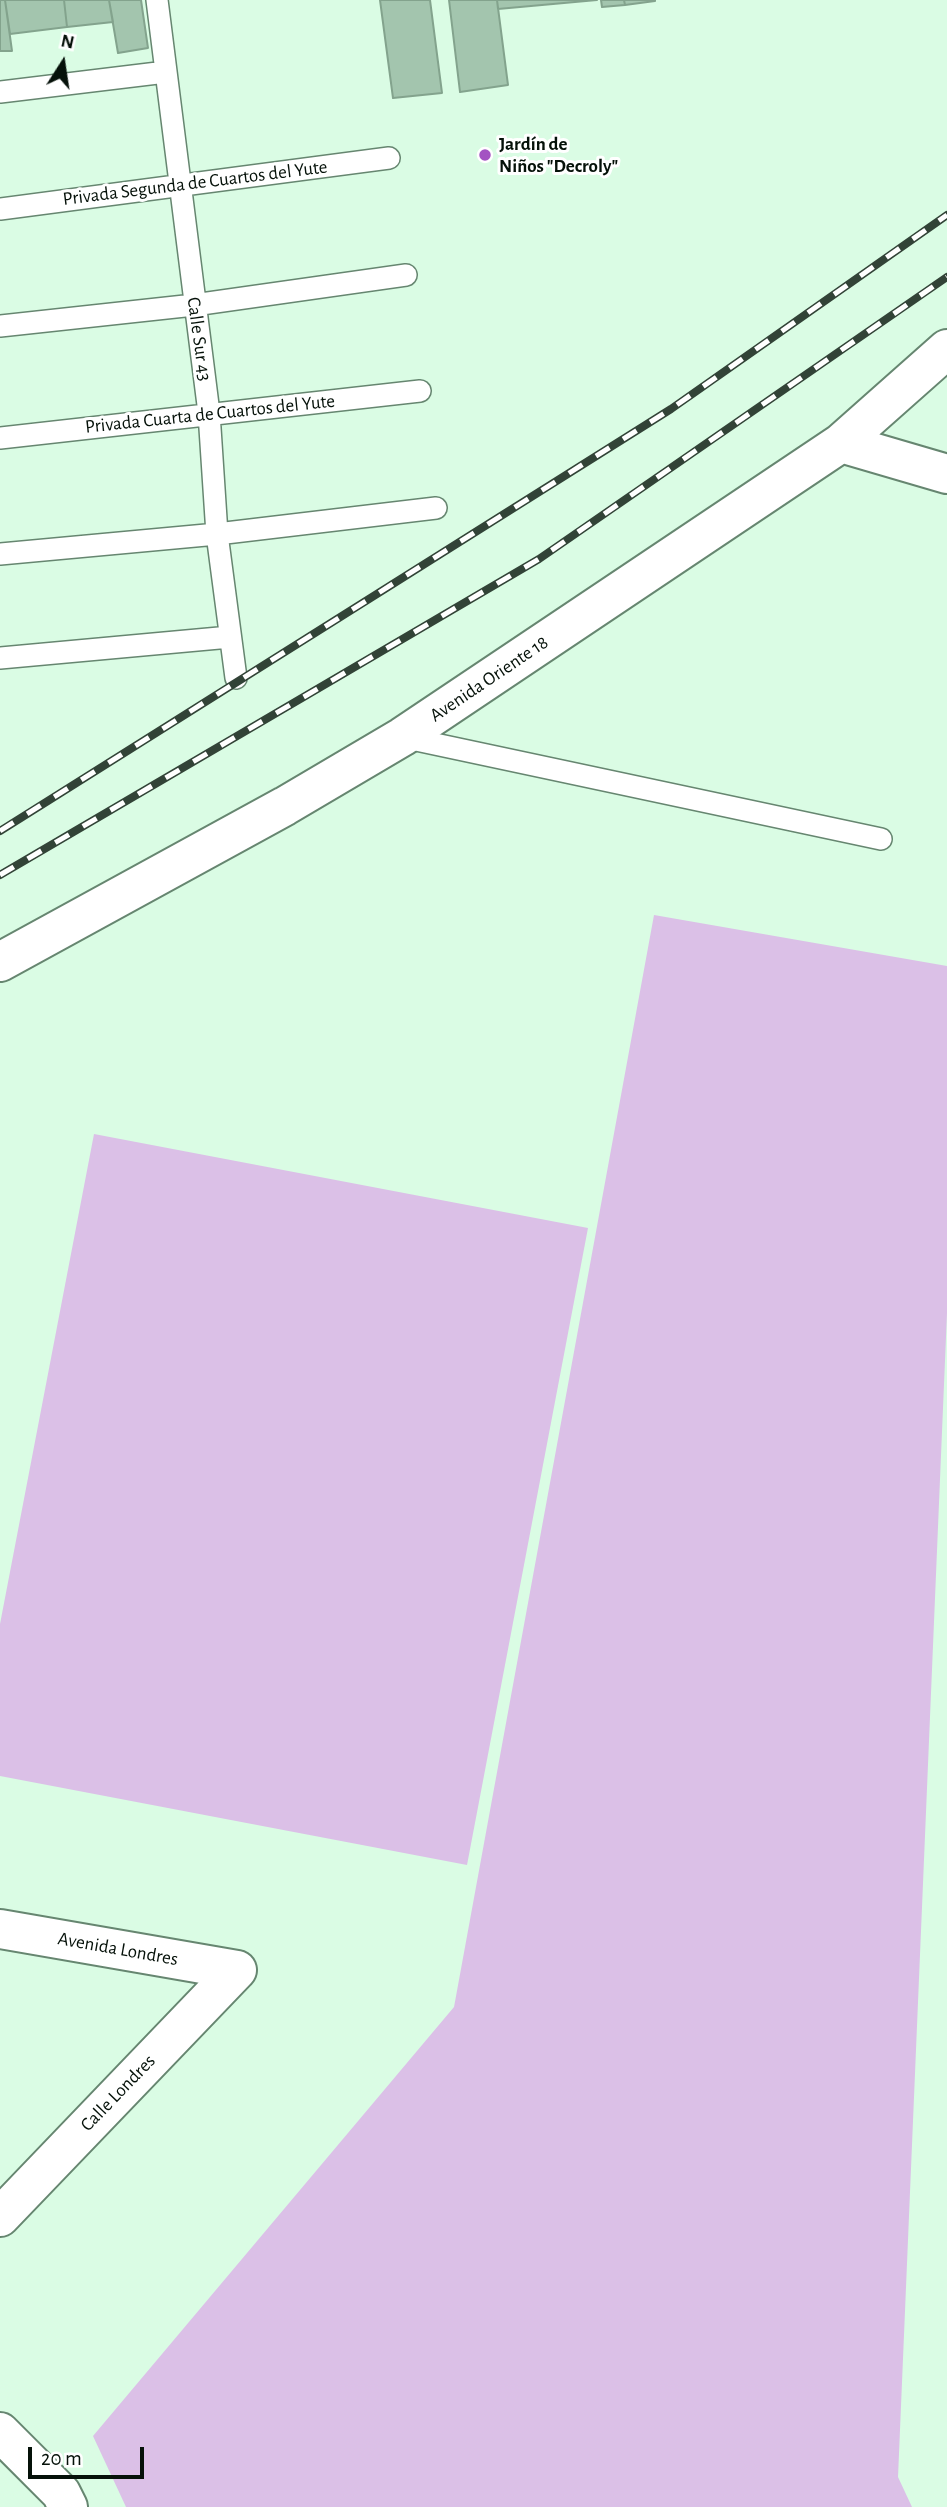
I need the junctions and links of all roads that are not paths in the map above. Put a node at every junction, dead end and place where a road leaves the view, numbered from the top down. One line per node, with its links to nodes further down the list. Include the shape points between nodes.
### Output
1 (157, 0): 2 (lane, Calle Sur 43)
2 (166, 72): 3 (lane); 5 (lane, Calle Sur 43)
3 (0, 92)
4 (389, 158): 5 (lane, Privada Segunda de Cuartos del Yute)
5 (180, 185): 6 (lane, Privada Segunda de Cuartos del Yute); 8 (lane, Calle Sur 43)
6 (0, 209)
7 (406, 275): 8 (lane)
8 (194, 305): 9 (lane); 12 (lane, Calle Sur 43)
9 (0, 327)
10 (947, 349): 14 (street, Avenida Oriente 18)
11 (420, 391): 12 (lane, Privada Cuarta de Cuartos del Yute)
12 (209, 413): 13 (lane, Privada Cuarta de Cuartos del Yute); 17 (lane, Calle Sur 43)
13 (0, 438)
14 (841, 443): 15 (street); 22 (street, Avenida Oriente 18)
15 (947, 474)
16 (436, 508): 17 (lane)
17 (217, 534): 18 (lane); 19 (lane, Calle Sur 43)
18 (0, 554)
19 (230, 637): 20 (lane); 21 (lane, Calle Sur 43)
20 (0, 658)
21 (236, 678)
22 (402, 737): 23 (lane); 24 (street, Avenida Oriente 18)
23 (881, 839)
24 (0, 962)
25 (0, 1929): 26 (street, Avenida Londres)
26 (237, 1970): 27 (street, Calle Londres)
27 (0, 2217)
28 (0, 2432): 29 (street, via 61,2493)
29 (68, 2507)

